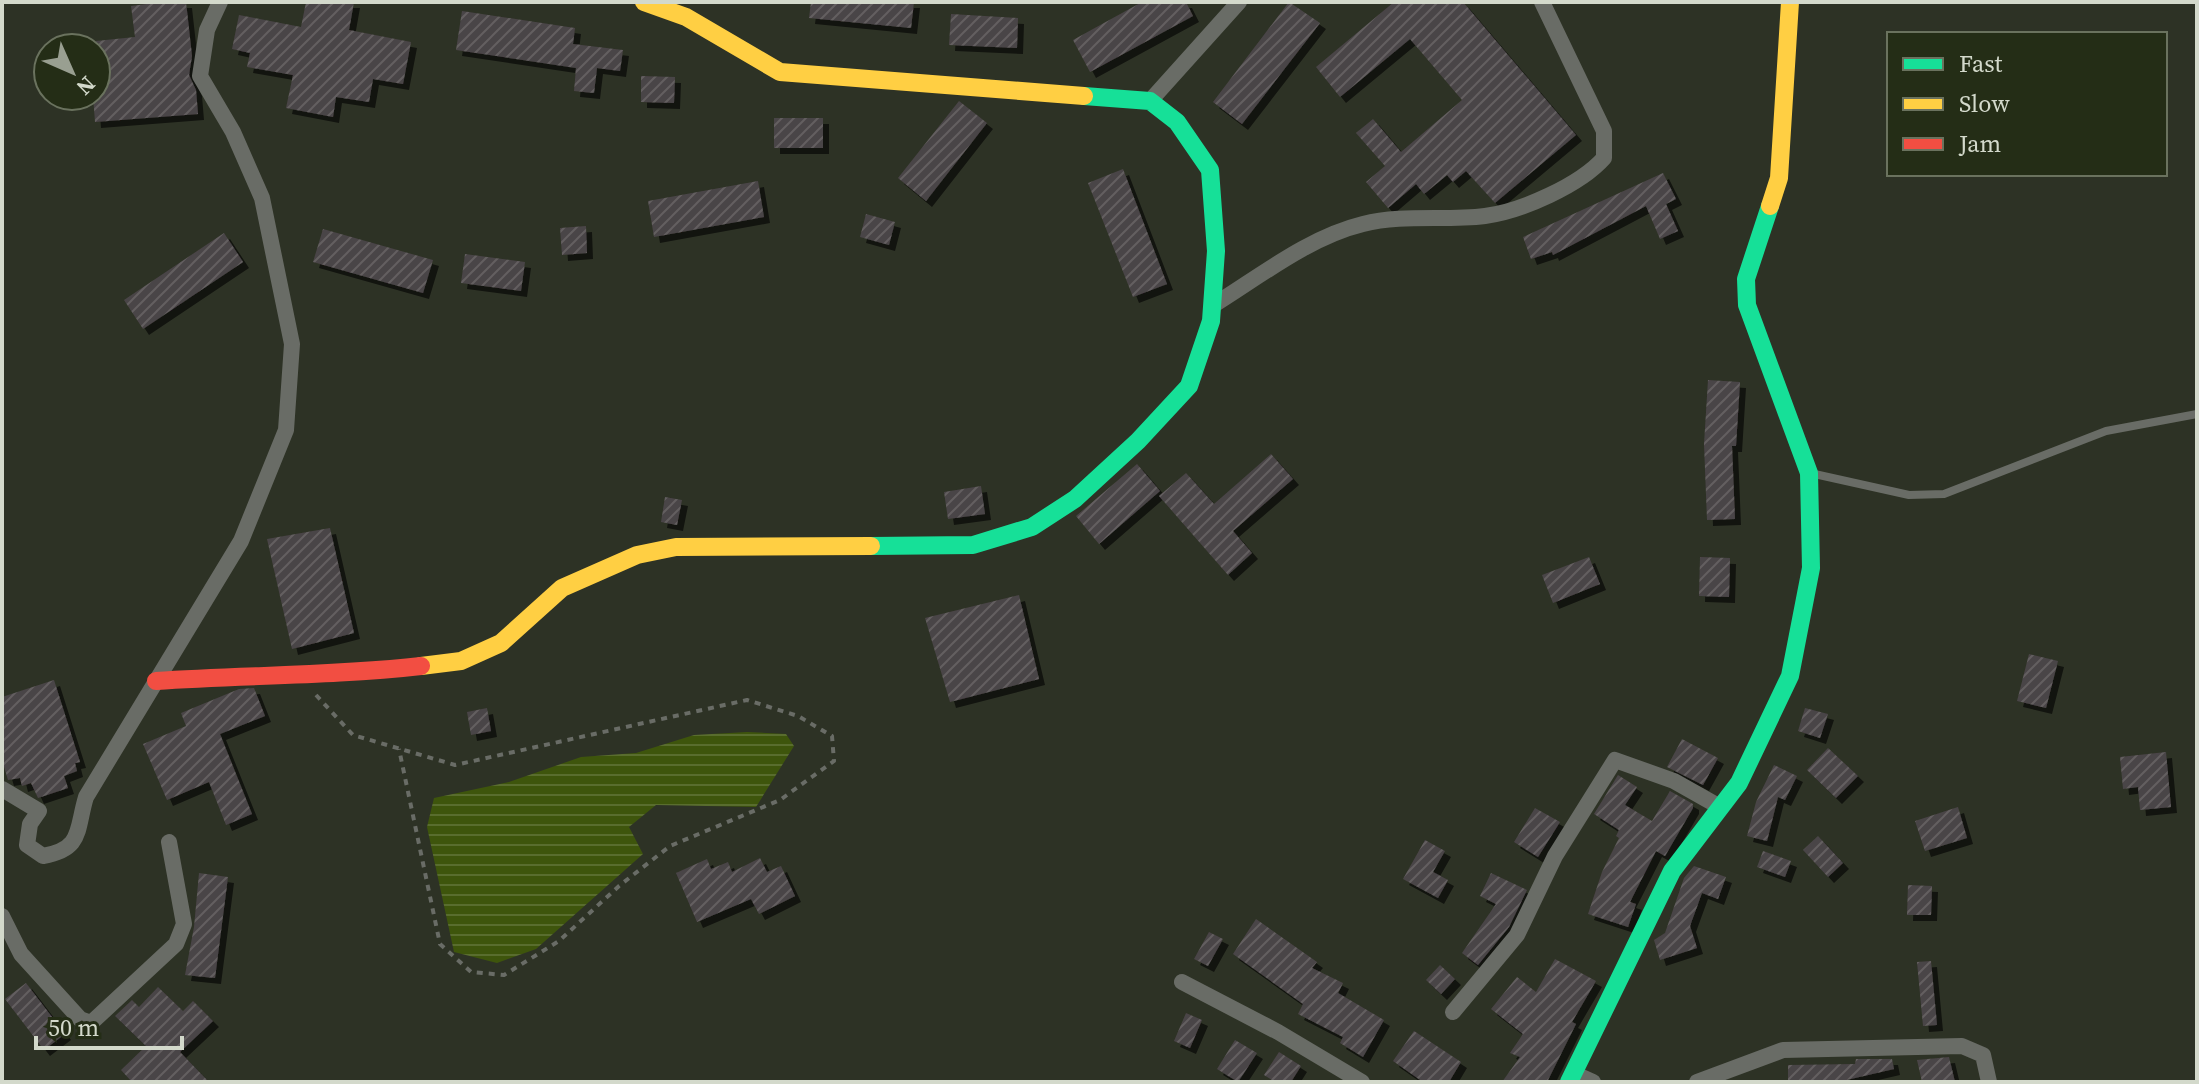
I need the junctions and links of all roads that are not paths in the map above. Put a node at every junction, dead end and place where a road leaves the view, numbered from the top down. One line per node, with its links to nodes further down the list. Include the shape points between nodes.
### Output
1 (220, 2): 10 (street, via 207,30 200,76 233,132 262,198 292,344 286,430 241,541)
2 (644, 2): 6 (street, via 686,17 780,72)
3 (1239, 2): 6 (street)
4 (1542, 2): 7 (street, via 1604,131 1604,158 1589,175 1487,216 1362,224 1314,244)
5 (1790, 2): 9 (street, via 1779,178 1746,292)
6 (1150, 101): 7 (street, via 1177,122 1210,170 1216,251)
7 (1212, 306): 10 (street, via 1189,386 1075,499 1032,527 973,545 676,547 637,555 562,588 501,643 461,661 343,675 267,673)
8 (2197, 414): 9 (lane, via 2106,431 1944,494 1909,495)
9 (1809, 473): 12 (street, via 1811,568 1790,676 1739,783)
10 (156, 681): 11 (street, via 86,797 77,839 62,852 43,856 27,845 30,824 39,811)
11 (2, 789)
12 (1720, 807): 16 (street, via 1674,781 1615,760 1555,856 1517,935); 17 (street, via 1672,871)
13 (169, 842): 14 (street, via 184,924 176,944 91,1023 80,1019 21,954)
14 (2, 916)
15 (1182, 982): 18 (street)
16 (1453, 1012)
17 (1571, 1077): 19 (street)
18 (1362, 1082)
19 (1593, 1082)
20 (1697, 1082): 21 (street, via 1783,1050 1927,1046 1962,1046 1983,1055)
21 (1989, 1082)

